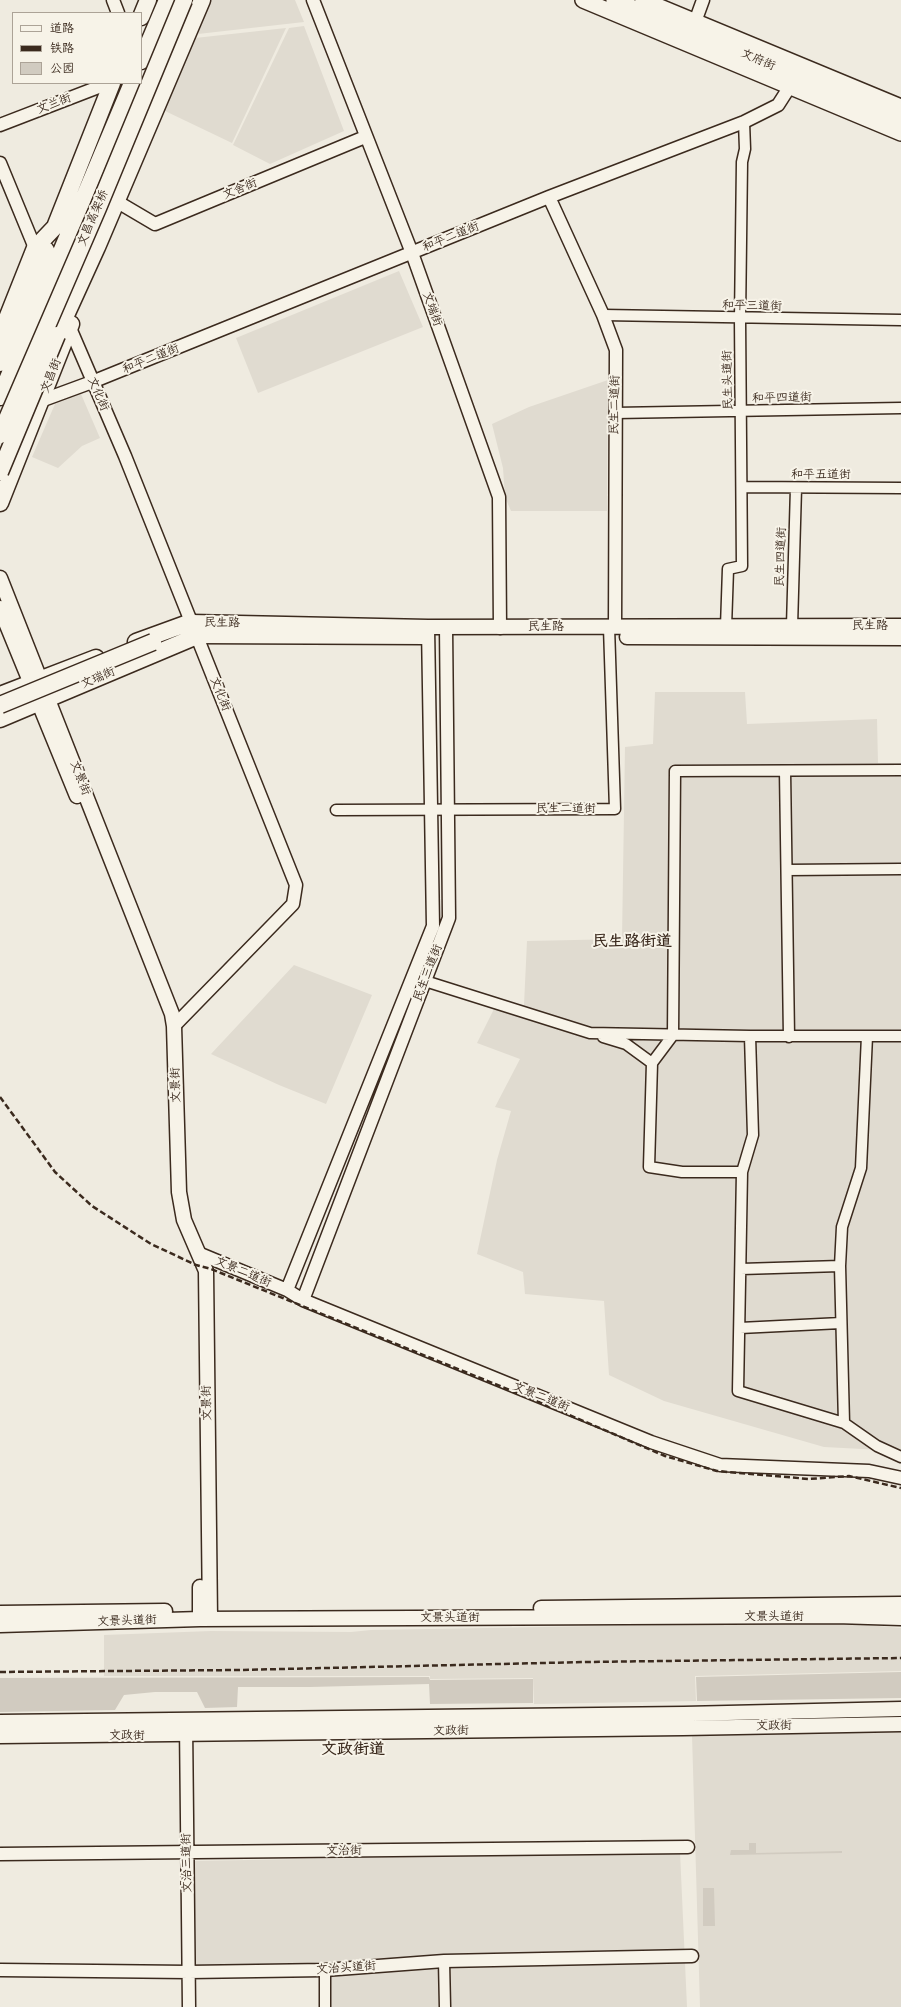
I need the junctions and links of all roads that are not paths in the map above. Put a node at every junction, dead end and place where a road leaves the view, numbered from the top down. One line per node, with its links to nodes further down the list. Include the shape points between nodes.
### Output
1 (113, 0): 11 (street)
2 (148, 0): 13 (highway)
3 (167, 0): 14 (highway)
4 (184, 0): 45 (highway, 文昌高架桥, bridge)
5 (202, 0): 28 (highway)
6 (313, 0): 25 (street, 文端街)
7 (583, 0): 15 (main road)
8 (614, 0): 15 (main road, 文府街)
9 (643, 0): 12 (main road, 文府街)
10 (665, 0): 12 (main road, 文府街)
11 (118, 12)
12 (699, 12): 19 (main road, 文府街); 20 (main road, 文府街)
13 (142, 15)
14 (142, 59)
15 (793, 81): 21 (main road, 文府街); 22 (street, 和平二道街, via 778,105); 24 (main road)
16 (106, 84): 23 (street, 文兰街)
17 (112, 84): 29 (highway)
18 (132, 84): 39 (highway, 文昌高架桥)
19 (901, 96)
20 (901, 107)
21 (901, 118)
22 (744, 122): 27 (street, 和平二道街); 33 (street, 民生头道街, via 746,149 742,162)
23 (0, 125)
24 (901, 133)
25 (365, 137): 28 (street, 文舍街, via 155,224); 31 (street, 文端街)
26 (0, 163): 30 (street)
27 (549, 197): 31 (street, 和平二道街); 32 (street, 民生二道街)
28 (116, 201): 35 (highway)
29 (55, 227): 30 (highway); 37 (highway)
30 (35, 248): 36 (highway)
31 (412, 253): 38 (street, 和平二道街); 56 (street, 文端街, via 499,497)
32 (604, 315): 33 (street, 和平三道街); 43 (street, 民生二道街, via 616,350)
33 (740, 319): 34 (street, 和平三道街); 42 (street, 民生头道街)
34 (901, 320)
35 (64, 331): 38 (street, 文化街); 40 (highway, 文昌街); 46 (highway, bridge)
36 (0, 336)
37 (0, 363)
38 (92, 382): 40 (street, 和平二道街); 57 (street, 文化街, via 125,456)
39 (0, 396)
40 (41, 400): 44 (street, 和平二道街); 50 (highway, 文昌街)
41 (901, 408): 42 (street, 和平四道街)
42 (741, 412): 43 (street, 和平四道街); 47 (street, 民生头道街)
43 (615, 413): 58 (street, 民生二道街)
44 (0, 417)
45 (0, 435)
46 (0, 472)
47 (742, 487): 48 (street, 和平五道街); 55 (street, 民生头道街, via 742,566 728,569)
48 (796, 488): 49 (street, 和平五道街); 53 (street, 民生四道街)
49 (901, 488)
50 (0, 503)
51 (0, 578): 62 (main road, 文景街)
52 (0, 608): 62 (main road, 文景街)
53 (792, 626): 54 (main road, 民生路); 55 (main road, 民生路)
54 (901, 626)
55 (726, 627): 58 (main road, 民生路)
56 (500, 628): 58 (main road, 民生路); 60 (main road, 民生路)
57 (194, 629): 59 (main road, 民生路); 62 (highway, 文瑞街); 64 (highway, 文瑞街); 65 (highway, bridge, via 153,642); 75 (street, 文化街, via 296,885 296,893 293,904)
58 (611, 630): 60 (main road, 民生路); 61 (main road, 民生路); 71 (street, 民生二道街, via 615,809)
59 (429, 632): 60 (main road, 民生路); 69 (street, 民生三道街)
60 (446, 632): 71 (street, 民生三道街)
61 (901, 638)
62 (35, 681): 63 (highway, 文瑞街); 64 (main road, 文景街)
63 (0, 695)
64 (44, 701): 66 (highway, 文瑞街); 75 (main road, 文景街, via 172,1014); 96 (main road, 文景街, via 166,1020 172,1193 176,1219 198,1271)
65 (0, 705)
66 (0, 719)
67 (901, 770): 68 (street)
68 (785, 771): 73 (street); 77 (street, via 675,771)
69 (432, 809): 70 (street, 民生二道街); 71 (street, 民生二道街); 87 (street, 民生三道街, via 433,926)
70 (336, 810)
71 (447, 810): 74 (street, 民生三道街, via 449,918)
72 (901, 868): 73 (street)
73 (787, 870): 81 (street)
74 (425, 981): 76 (street); 88 (street, 民生三道街)
75 (174, 1026): 84 (main road, 文景街, via 179,1192 184,1220)
76 (590, 1033): 77 (street); 82 (street, via 626,1044)
77 (673, 1035): 78 (street); 82 (street)
78 (750, 1036): 81 (street); 83 (street, via 753,1135)
79 (867, 1036): 80 (street); 81 (street); 85 (street, via 861,1168 842,1227)
80 (901, 1036)
81 (788, 1037)
82 (652, 1063): 83 (street, via 649,1167 682,1172)
83 (742, 1172): 86 (street)
84 (198, 1253): 87 (street, 文景二道街); 96 (main road, 文景街, via 206,1270)
85 (840, 1266): 86 (street); 89 (street)
86 (741, 1269): 90 (street)
87 (287, 1290): 88 (street, 文景二道街)
88 (303, 1300): 93 (street, 文景二道街, via 651,1442 720,1465 869,1471)
89 (841, 1324): 90 (street); 91 (street)
90 (740, 1328): 91 (street, via 738,1391)
91 (844, 1423): 92 (street, via 878,1446)
92 (901, 1457)
93 (901, 1478)
94 (901, 1604): 96 (main road, 文景头道街, via 250,1612)
95 (0, 1613): 96 (main road, 文景头道街)
96 (205, 1615): 97 (main road, 文景头道街); 98 (main road, 文景头道街)
97 (901, 1618)
98 (0, 1625)
99 (901, 1709): 100 (main road, 文政街)
100 (185, 1719): 101 (main road, 文政街); 103 (street, 文治三道街)
101 (0, 1722)
102 (901, 1724): 103 (main road, 文政街)
103 (186, 1735): 104 (main road, 文政街); 106 (street, 文治三道街)
104 (0, 1736)
105 (688, 1847): 106 (street, 文治街)
106 (187, 1853): 107 (street, 文治街); 112 (street, 文治三道街)
107 (0, 1854)
108 (692, 1956): 109 (street, 文治头道街)
109 (444, 1961): 111 (street, 文治头道街); 115 (street)
110 (0, 1970): 112 (street, 文治头道街)
111 (325, 1970): 112 (street, 文治头道街); 114 (street)
112 (189, 1972): 113 (street, 文治三道街)
113 (189, 2007)
114 (325, 2007)
115 (445, 2007)

